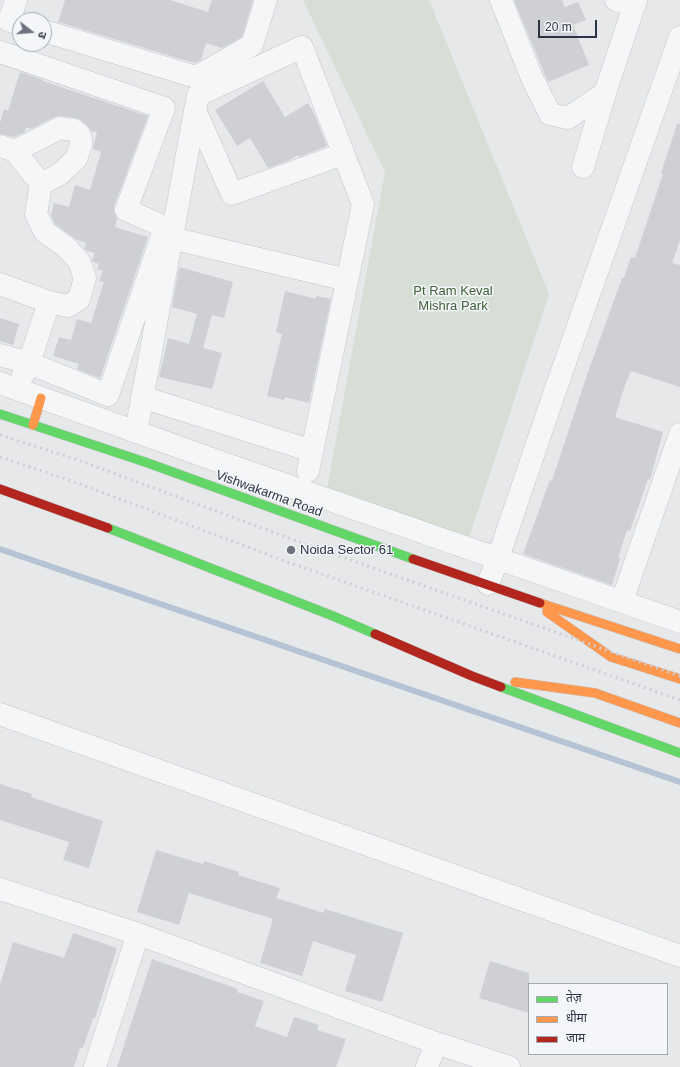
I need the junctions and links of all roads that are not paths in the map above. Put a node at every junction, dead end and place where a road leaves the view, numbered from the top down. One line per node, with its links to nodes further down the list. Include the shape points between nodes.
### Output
1 (16, 0): 6 (street)
2 (266, 0): 8 (street, via 252,45 196,77)
3 (501, 0): 11 (street, via 532,78 550,114 568,118)
4 (629, 2): 11 (street)
5 (12, 12): 7 (street, via 9,21)
6 (12, 12)
7 (12, 22)
8 (52, 33)
9 (680, 37): 31 (street)
10 (0, 52): 22 (street, via 164,108 126,210 165,227 108,395)
11 (605, 93): 15 (street)
12 (195, 110): 14 (street, via 232,194); 14 (street, via 198,95 302,47); 17 (street)
13 (8, 149): 16 (street); 16 (street, via 60,128 74,130 79,134 81,146 76,159 60,174)
14 (343, 154): 18 (street, via 363,204)
15 (583, 167)
16 (41, 184): 20 (street, via 36,214 45,232 79,260 85,278 79,299 68,306)
17 (172, 238): 18 (street); 24 (street)
18 (347, 280): 24 (street, via 310,461)
19 (0, 284): 20 (street)
20 (49, 302): 22 (street)
21 (0, 355): 22 (street)
22 (29, 363): 23 (street)
23 (8, 386): 25 (street)
24 (142, 397): 28 (street)
25 (41, 398): 27 (main road); 28 (street)
26 (0, 414): 27 (main road, Vishwakarma Road)
27 (33, 425): 32 (main road, Vishwakarma Road, via 145,462)
28 (136, 432): 31 (street)
29 (680, 435): 34 (street)
30 (0, 489): 37 (main road, via 333,616)
31 (498, 558): 32 (street); 34 (street)
32 (488, 584): 33 (main road, Vishwakarma Road)
33 (528, 599): 36 (main road); 38 (main road, via 611,657)
34 (622, 601): 35 (street)
35 (680, 622)
36 (680, 649)
37 (472, 676): 40 (main road, via 595,693); 41 (main road)
38 (680, 679)
39 (0, 714): 44 (street)
40 (680, 723)
41 (680, 752)
42 (0, 890): 43 (street)
43 (138, 934): 45 (street); 46 (street)
44 (680, 956)
45 (436, 1043): 47 (street); 48 (street)
46 (95, 1067)
47 (427, 1067)
48 (509, 1067)

